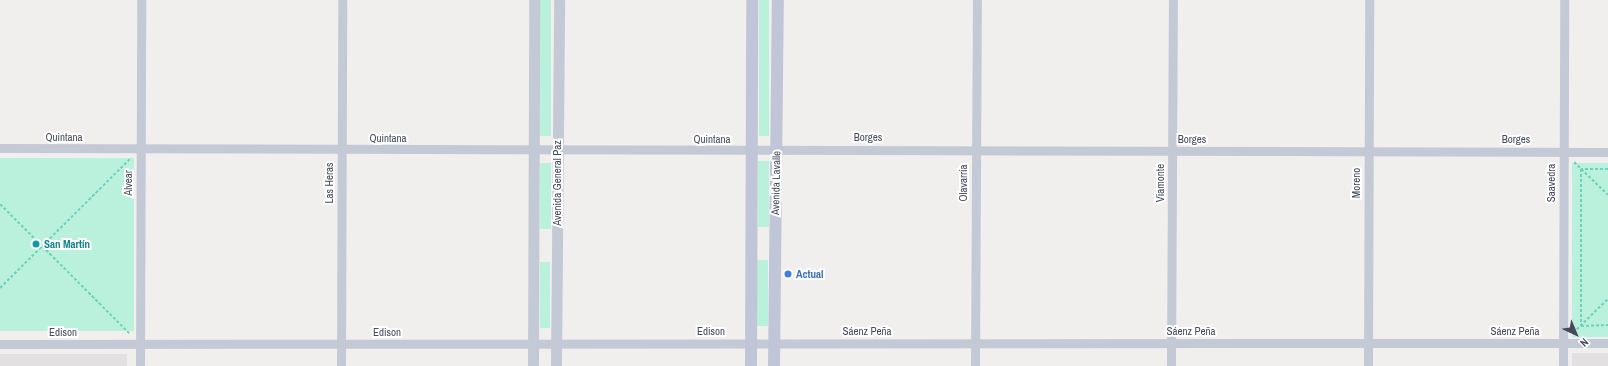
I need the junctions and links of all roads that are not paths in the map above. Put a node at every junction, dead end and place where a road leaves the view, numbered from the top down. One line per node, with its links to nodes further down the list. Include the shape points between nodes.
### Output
1 (141, 0): 12 (street, Alvear)
2 (342, 0): 14 (street, Las Heras)
3 (534, 0): 15 (street)
4 (559, 0): 16 (street, Avenida General Paz)
5 (752, 0): 19 (main road)
6 (778, 0): 13 (main road, Avenida Lavalle)
7 (977, 0): 17 (street, Olavarría)
8 (1173, 0): 18 (street, Viamonte)
9 (1369, 0): 20 (street, Moreno)
10 (1564, 0): 21 (street, Saavedra)
11 (0, 148): 12 (street, Quintana)
12 (141, 149): 14 (street, Quintana); 31 (street, Alvear)
13 (776, 149): 17 (street, Borges); 19 (street, Quintana); 24 (main road, Avenida Lavalle)
14 (341, 150): 15 (street, Quintana); 32 (street, Las Heras)
15 (534, 150): 16 (street, Quintana); 33 (street)
16 (556, 150): 19 (street, Quintana); 34 (street, Avenida General Paz)
17 (976, 150): 18 (street, Borges); 25 (street, Olavarría)
18 (1172, 150): 20 (street, Borges); 26 (street, Viamonte)
19 (752, 151): 23 (main road)
20 (1368, 151): 21 (street, Borges); 27 (street, Moreno)
21 (1563, 152): 22 (street, Borges); 28 (street, Saavedra)
22 (1608, 152)
23 (751, 343): 24 (street, Edison); 34 (street, Edison); 39 (main road)
24 (774, 343): 25 (street, Sáenz Peña); 40 (main road, Avenida Lavalle)
25 (975, 343): 26 (street, Sáenz Peña); 41 (street, Olavarría)
26 (1172, 343): 27 (street, Sáenz Peña); 42 (street, Viamonte)
27 (1368, 343): 28 (street, Sáenz Peña); 43 (street, Moreno)
28 (1563, 343): 29 (street, Sáenz Peña); 44 (street, Saavedra)
29 (1608, 343)
30 (0, 344): 31 (street, Edison)
31 (140, 344): 32 (street, Edison); 35 (street, Alvear)
32 (341, 344): 33 (street, Edison); 36 (street, Las Heras)
33 (533, 344): 34 (street, Edison); 37 (street)
34 (556, 344): 38 (street, Avenida General Paz)
35 (140, 366)
36 (341, 366)
37 (533, 366)
38 (556, 366)
39 (751, 366)
40 (774, 366)
41 (974, 366)
42 (1172, 366)
43 (1368, 366)
44 (1563, 366)

